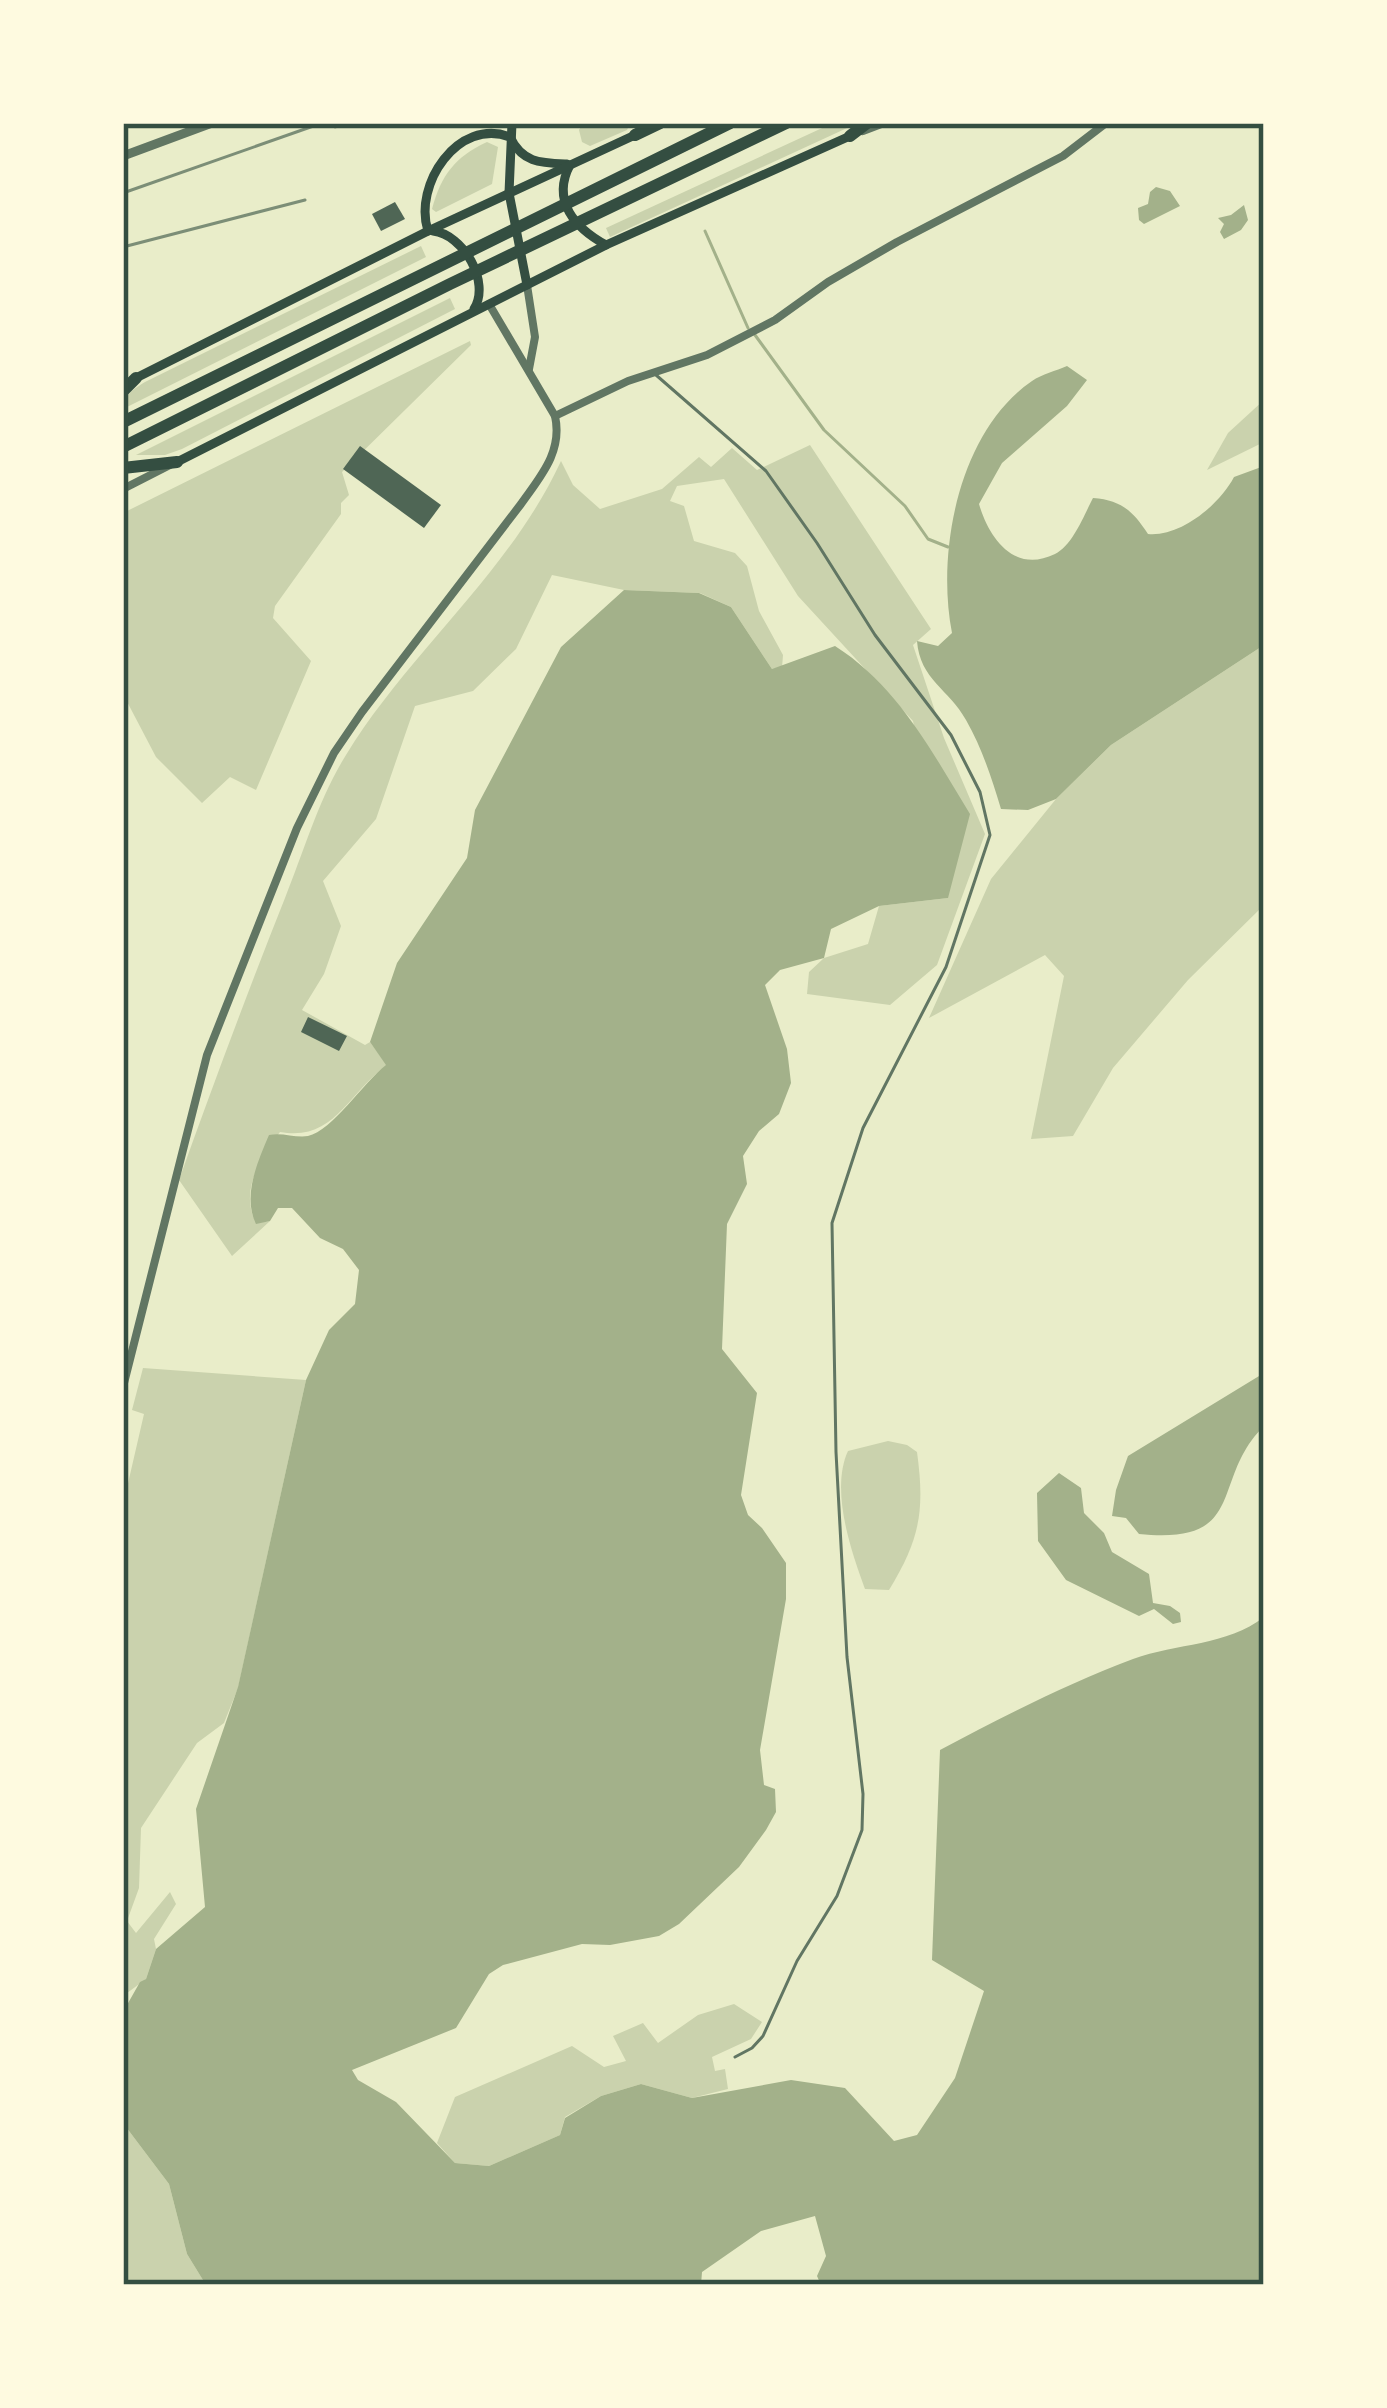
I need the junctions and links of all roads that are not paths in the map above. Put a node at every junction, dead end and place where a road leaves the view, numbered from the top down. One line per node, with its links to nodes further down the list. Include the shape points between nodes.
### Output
1 (212, 123): 12 (street)
2 (512, 123): 11 (main road)
3 (660, 123): 9 (highway)
4 (730, 123): 24 (highway)
5 (786, 123): 25 (highway)
6 (867, 123): 10 (highway)
7 (884, 123): 10 (street)
8 (1106, 123): 21 (street, via 1063,156 897,242 747,335)
9 (635, 134): 13 (main road)
10 (850, 136): 16 (main road)
11 (511, 137): 13 (main road, via 532,162); 14 (main road); 15 (main road, via 491,131 444,159 426,191)
12 (123, 156)
13 (570, 165): 14 (main road); 16 (main road, via 562,188 571,218)
14 (509, 193): 15 (main road); 17 (main road)
15 (428, 231): 19 (main road, via 459,242 479,282); 22 (main road)
16 (607, 245): 17 (main road)
17 (526, 285): 18 (main road); 20 (street, via 535,337)
18 (489, 304): 19 (main road); 20 (street)
19 (472, 312): 26 (main road)
20 (528, 370): 23 (street)
21 (656, 375): 23 (street); 31 (lane, via 766,471 951,735 980,792 990,835 946,967 863,1128 832,1223 836,1452 862,1830 763,2036)
22 (127, 385)
23 (555, 416): 29 (street, via 546,470 362,712 297,828 207,1055)
24 (123, 422)
25 (123, 447)
26 (177, 462): 27 (highway); 28 (street)
27 (123, 468)
28 (123, 489)
29 (127, 1354): 30 (street)
30 (123, 1388)
31 (735, 2057)

